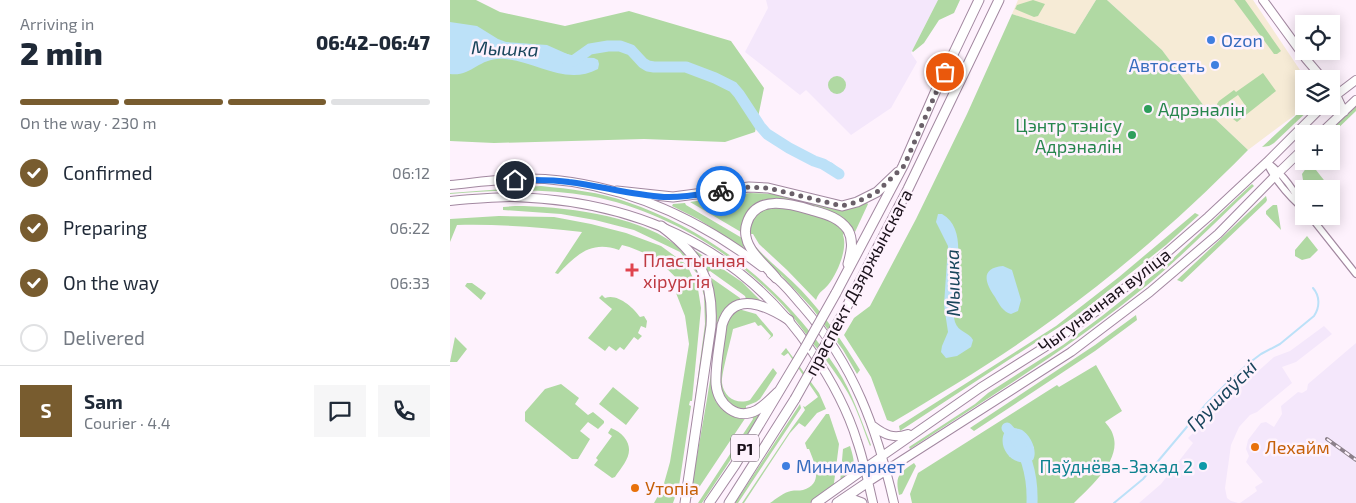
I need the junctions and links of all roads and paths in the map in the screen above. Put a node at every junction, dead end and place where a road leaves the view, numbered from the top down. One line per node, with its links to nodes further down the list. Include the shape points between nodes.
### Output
1 (980, 0): 16 (main road, праспект Дзяржынскага)
2 (999, 0): 38 (main road, праспект Дзяржынскага, bridge, via 908,189 845,310 795,399)
3 (1263, 0): 4 (main road)
4 (1295, 44)
5 (1307, 60): 6 (main road)
6 (1315, 70)
7 (1356, 80): 8 (main road)
8 (1340, 91)
9 (1356, 100): 11 (main road)
10 (1340, 107): 11 (main road)
11 (1344, 112): 13 (main road)
12 (1314, 115): 15 (main road, Чыгуначная вуліца)
13 (1330, 125)
14 (1295, 156): 17 (main road, Чыгуначная вуліца)
15 (1266, 162): 17 (street); 30 (main road, Чыгуначная вуліца, via 1162,258 1098,310)
16 (904, 166): 19 (main road, via 877,192 842,206 768,188 673,197); 25 (main road, праспект Дзяржынскага)
17 (1276, 174): 20 (street); 33 (main road, Чыгуначная вуліца, via 1218,234 1071,352)
18 (450, 185): 19 (main road, via 544,179)
19 (617, 191): 26 (main road, via 699,225)
20 (1295, 192)
21 (450, 201): 23 (main road, via 512,197 548,199 608,209)
22 (1317, 225): 24 (street)
23 (661, 226): 27 (main road, via 700,246 747,278); 36 (main road, via 701,267 712,302)
24 (1356, 274)
25 (846, 276): 26 (main road, Р1, via 851,243 843,224 831,216 777,203 766,204 753,213 745,230 751,249); 28 (main road, праспект Дзяржынскага / Р1, bridge)
26 (776, 278): 29 (main road, Р1, via 835,348)
27 (789, 320): 28 (main road, via 766,307 748,304 730,310 722,325 716,385 722,403 733,411 751,412 765,405); 32 (main road, via 836,391)
28 (781, 388): 37 (main road, праспект Дзяржынскага / Р1)
29 (872, 424): 30 (main road, via 889,436); 31 (main road)
30 (915, 432): 31 (main road, Чыгуначная вуліца)
31 (882, 455): 32 (main road, Чыгуначная вуліца); 33 (main road)
32 (865, 468): 34 (main road); 39 (main road)
33 (886, 470): 34 (main road, Чыгуначная вуліца); 42 (main road)
34 (868, 482): 35 (main road); 41 (main road)
35 (839, 502): 40 (main road, via 854,500)
36 (685, 503)
37 (709, 503)
38 (728, 503)
39 (816, 503)
40 (862, 503)
41 (873, 503)
42 (894, 503)

